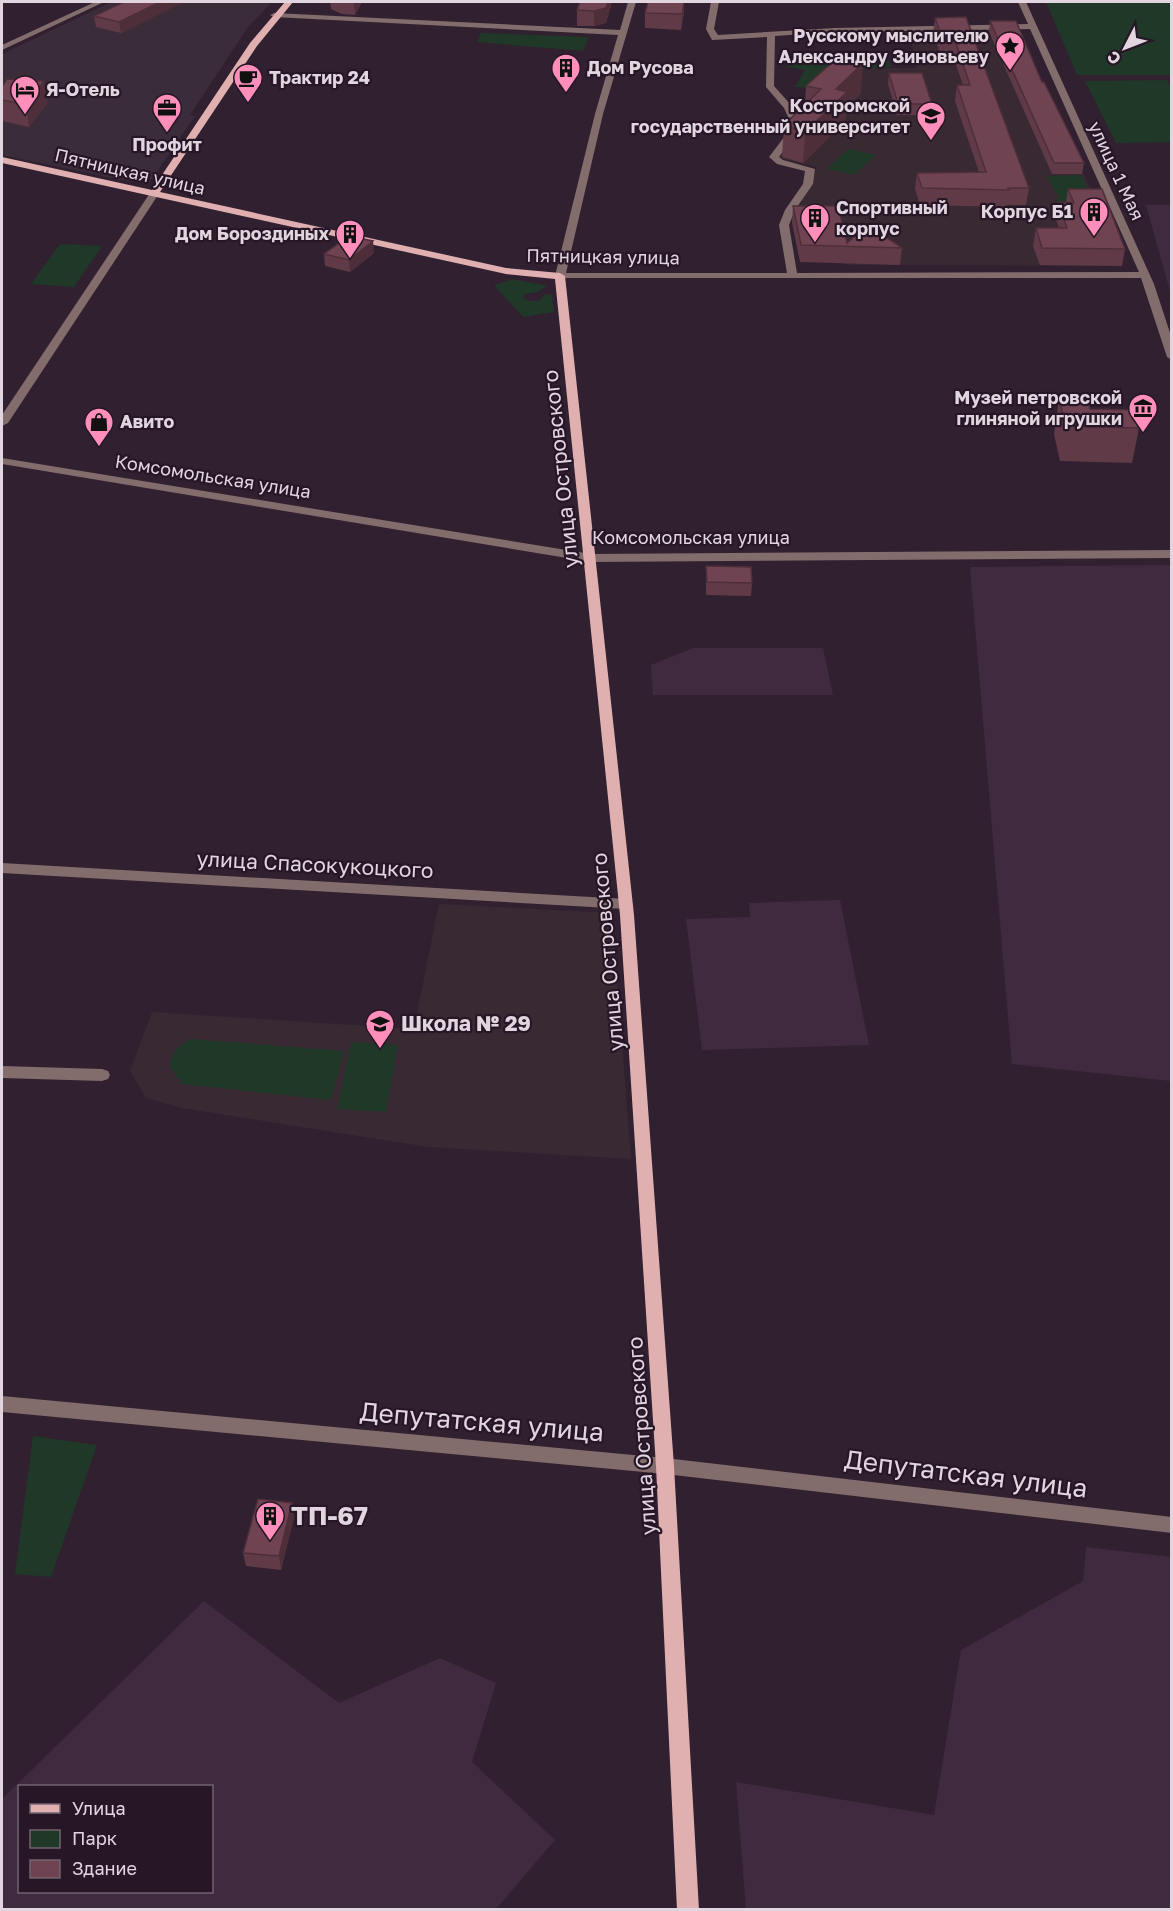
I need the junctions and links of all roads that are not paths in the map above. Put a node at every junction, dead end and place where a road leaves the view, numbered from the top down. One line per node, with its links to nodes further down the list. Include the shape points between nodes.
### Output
1 (100, 2): 10 (street)
2 (289, 2): 6 (main road)
3 (632, 2): 8 (street, улица Островского)
4 (715, 2): 9 (street, via 710,29 715,38)
5 (1022, 2): 7 (street, улица 1 Мая)
6 (274, 15): 8 (street); 12 (main road)
7 (1033, 26): 9 (street, via 793,31); 13 (street, улица 1 Мая)
8 (622, 33): 14 (street, улица Островского)
9 (771, 36): 15 (street, via 770,87 794,115 795,129 774,158 810,169 808,184 784,225)
10 (2, 48)
11 (3, 162): 12 (main road, Пятницкая улица)
12 (153, 195): 14 (main road, Пятницкая улица, via 506,271); 17 (street)
13 (1145, 275): 15 (street, Пятницкая улица); 16 (street, улица 1 Мая)
14 (560, 276): 15 (street, Пятницкая улица); 20 (main road, улица Островского)
15 (793, 276)
16 (1172, 357)
17 (2, 423)
18 (2, 461): 20 (street, Комсомольская улица)
19 (1172, 554): 20 (street, Комсомольская улица)
20 (591, 558): 22 (main road, улица Островского)
21 (2, 868): 22 (street, улица Спасокукоцкого)
22 (626, 904): 26 (main road, улица Островского)
23 (2, 1072): 24 (street)
24 (102, 1075)
25 (2, 1404): 26 (street, Депутатская улица)
26 (665, 1466): 27 (street, Депутатская улица); 28 (main road, улица Островского)
27 (1172, 1525)
28 (688, 1910)

